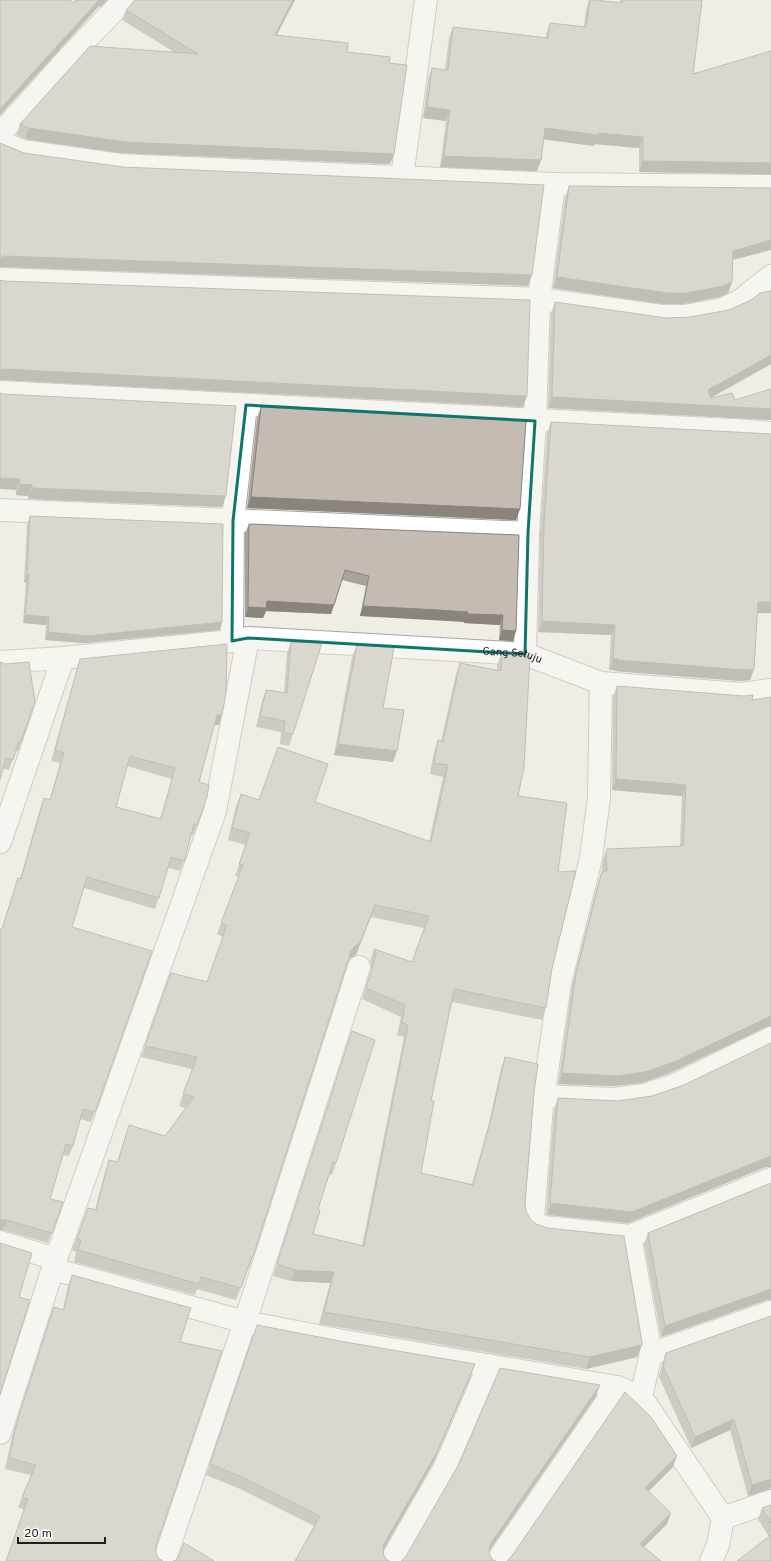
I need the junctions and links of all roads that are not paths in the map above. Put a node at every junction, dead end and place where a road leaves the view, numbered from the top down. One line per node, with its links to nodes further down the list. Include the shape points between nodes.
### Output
1 (124, 0): 3 (street)
2 (426, 0): 5 (street)
3 (0, 134)
4 (0, 142): 5 (street, via 22,151 120,165)
5 (402, 177): 6 (street)
6 (554, 184): 7 (street); 10 (street)
7 (771, 186)
8 (771, 276): 10 (street, via 741,300 723,309 684,316 662,316)
9 (0, 279): 10 (street)
10 (539, 299): 13 (street)
11 (0, 392): 12 (street)
12 (246, 405): 13 (street); 16 (street)
13 (535, 421): 14 (street); 17 (street)
14 (771, 433)
15 (0, 510): 16 (street)
16 (233, 520): 17 (street); 18 (street)
17 (528, 533): 19 (street)
18 (240, 640): 19 (street, Gang Setuju); 20 (street, Gang Setuju); 31 (street, via 215,812)
19 (525, 654): 22 (street, Gang Setuju)
20 (63, 658): 21 (street, Gang Setuju); 24 (street)
21 (0, 662)
22 (601, 683): 23 (street, Gang Setuju, via 741,694); 27 (street, via 599,798 591,858 560,983)
23 (771, 690)
24 (0, 842)
25 (359, 967): 33 (street)
26 (771, 1038): 27 (street, via 675,1085 644,1095 614,1099)
27 (543, 1096): 29 (street, via 534,1217 536,1222 544,1227)
28 (771, 1179): 29 (street)
29 (630, 1236): 34 (street)
30 (0, 1242): 31 (street)
31 (55, 1264): 33 (street); 38 (street)
32 (771, 1312): 34 (street)
33 (245, 1322): 35 (street); 41 (street)
34 (651, 1354): 37 (street)
35 (489, 1365): 36 (street); 42 (street, via 444,1469)
36 (617, 1387): 37 (street); 43 (street)
37 (641, 1396): 40 (street)
38 (0, 1433)
39 (771, 1501): 40 (street)
40 (723, 1518): 44 (street)
41 (164, 1561)
42 (391, 1561)
43 (497, 1561)
44 (712, 1561)

